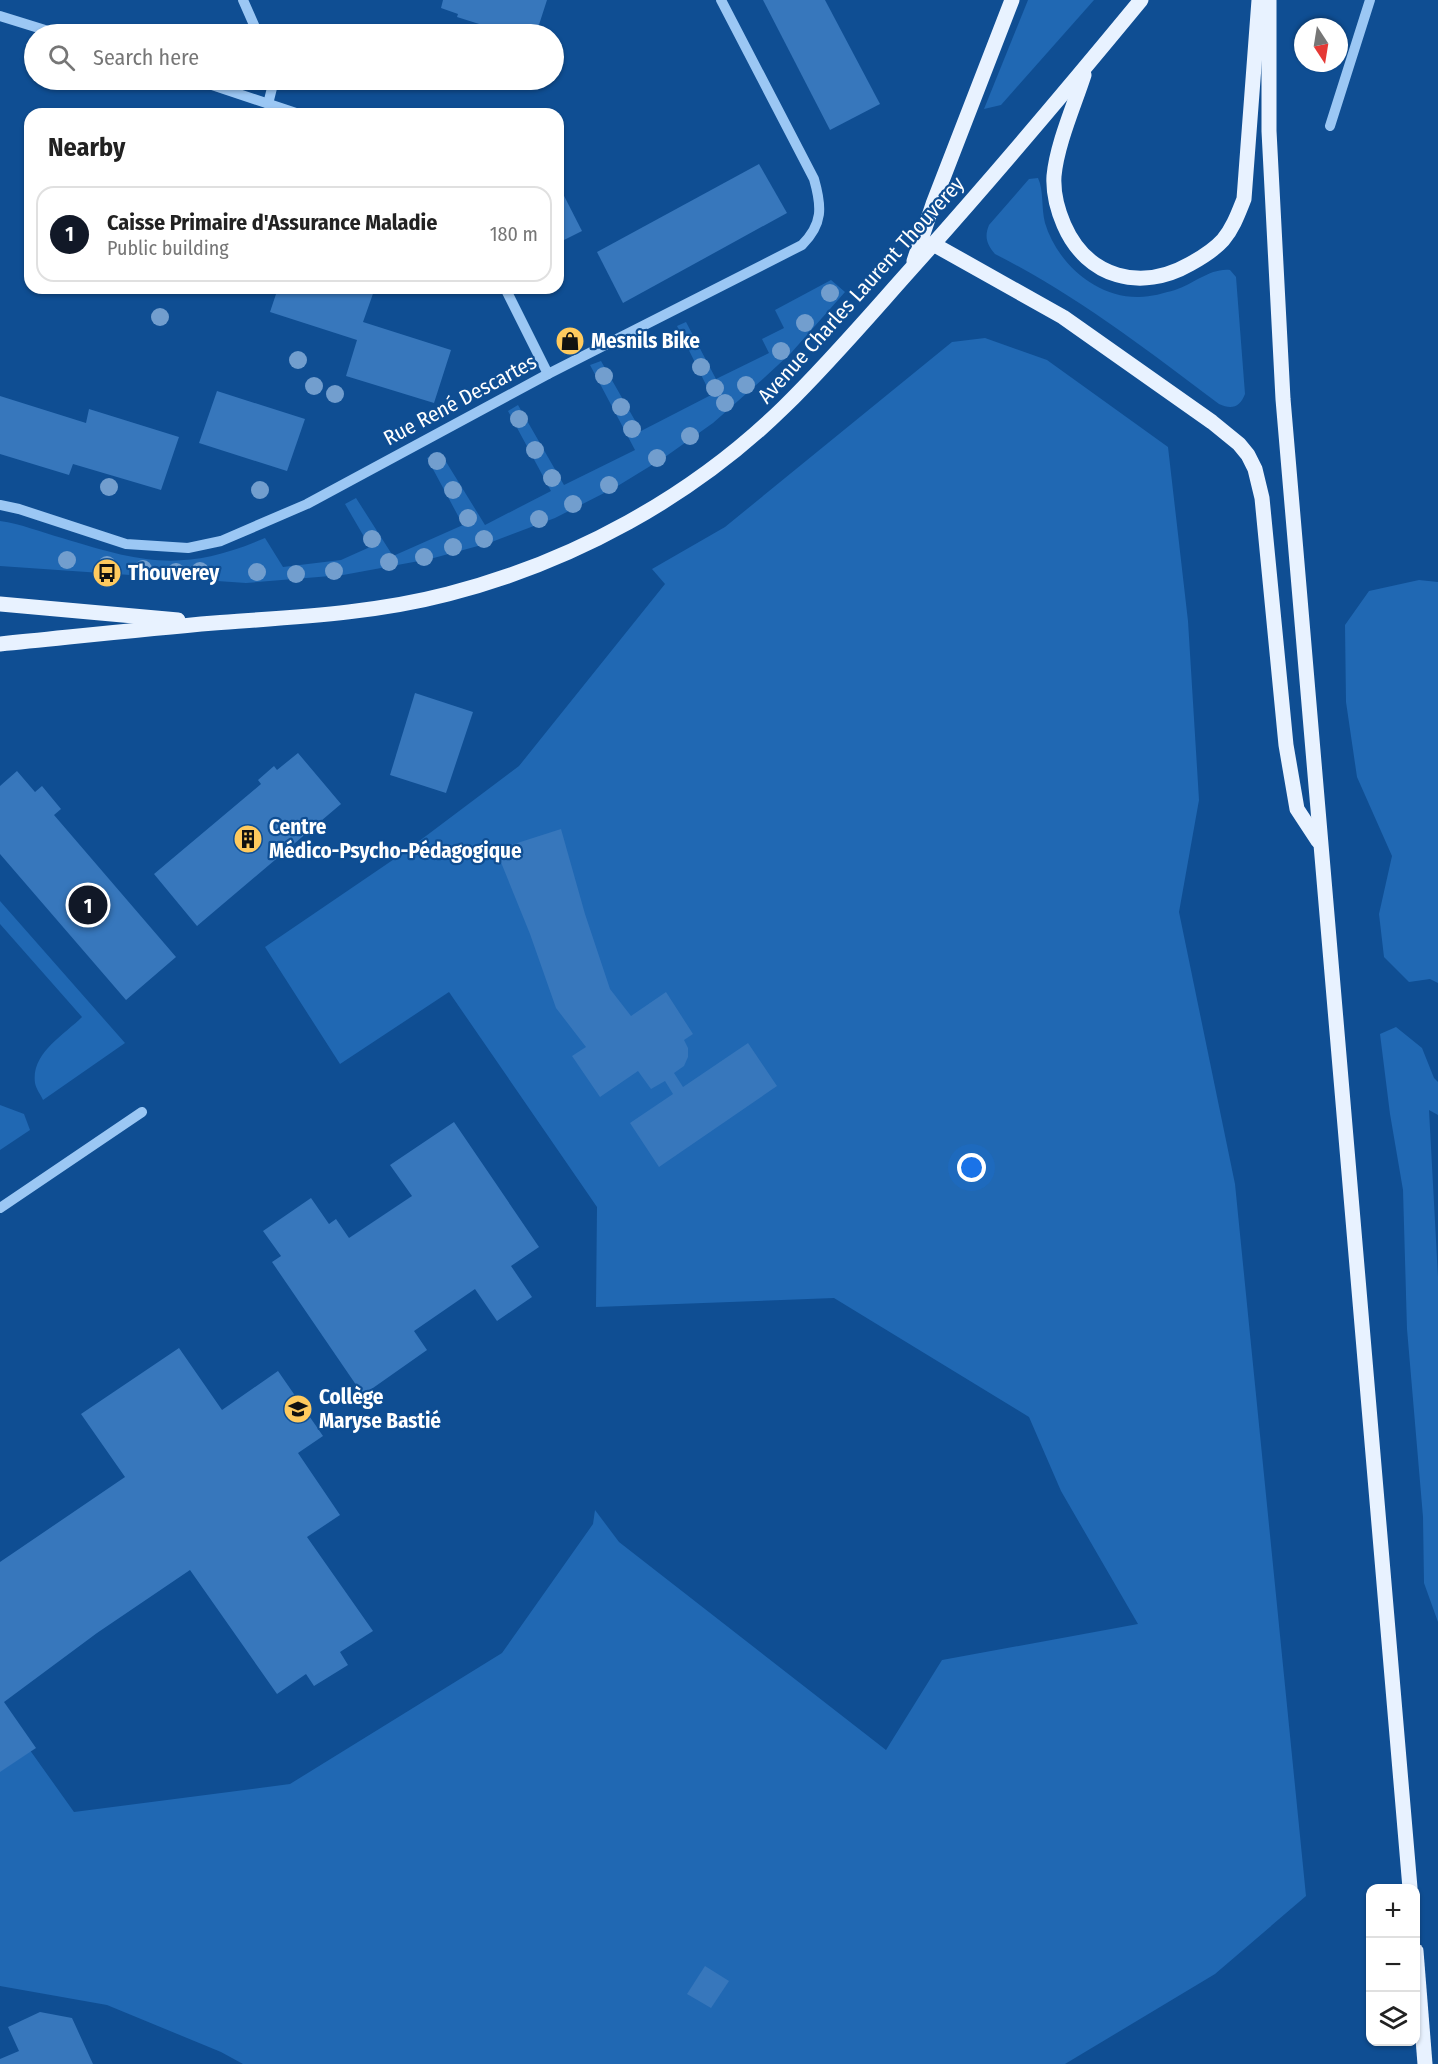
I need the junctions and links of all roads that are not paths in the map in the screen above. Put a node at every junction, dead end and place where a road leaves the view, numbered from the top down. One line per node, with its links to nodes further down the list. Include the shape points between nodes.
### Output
1 (243, 0): 9 (street)
2 (721, 0): 19 (street, Rue René Descartes, via 814,179 820,199 813,233 787,253)
3 (1012, 0): 17 (main road)
4 (1141, 0): 10 (main road, Avenue Charles Laurent Thouverey)
5 (1370, 0): 15 (street)
6 (1264, 3): 10 (main road, via 1244,199 1222,241 1178,271 1154,278 1128,279 1093,264 1069,237 1056,200 1054,176); 24 (main road, via 1282,387)
7 (0, 16): 8 (street)
8 (26, 24)
9 (254, 24)
10 (1087, 66): 16 (main road, Avenue Charles Laurent Thouverey)
11 (227, 90): 13 (street)
12 (272, 90): 13 (street)
13 (268, 104): 14 (street)
14 (280, 108)
15 (1330, 126)
16 (933, 244): 17 (main road, Avenue Charles Laurent Thouverey); 24 (main road, via 1063,317 1212,422 1248,455 1262,498 1286,745 1297,809)
17 (912, 268): 22 (main road, Avenue Charles Laurent Thouverey, via 828,363 732,453 653,507 576,550 486,583 370,611)
18 (508, 294): 19 (street)
19 (548, 374): 20 (street, Rue René Descartes, via 307,504 221,541 189,548 126,544)
20 (0, 506)
21 (0, 604): 22 (main road, Avenue Charles Laurent Thouverey)
22 (214, 623): 23 (main road, Avenue Charles Laurent Thouverey)
23 (0, 644)
24 (1320, 844): 27 (main road)
25 (142, 1112): 26 (street)
26 (0, 1208)
27 (1410, 1884)
28 (1419, 1992): 29 (main road)
29 (1425, 2064)

